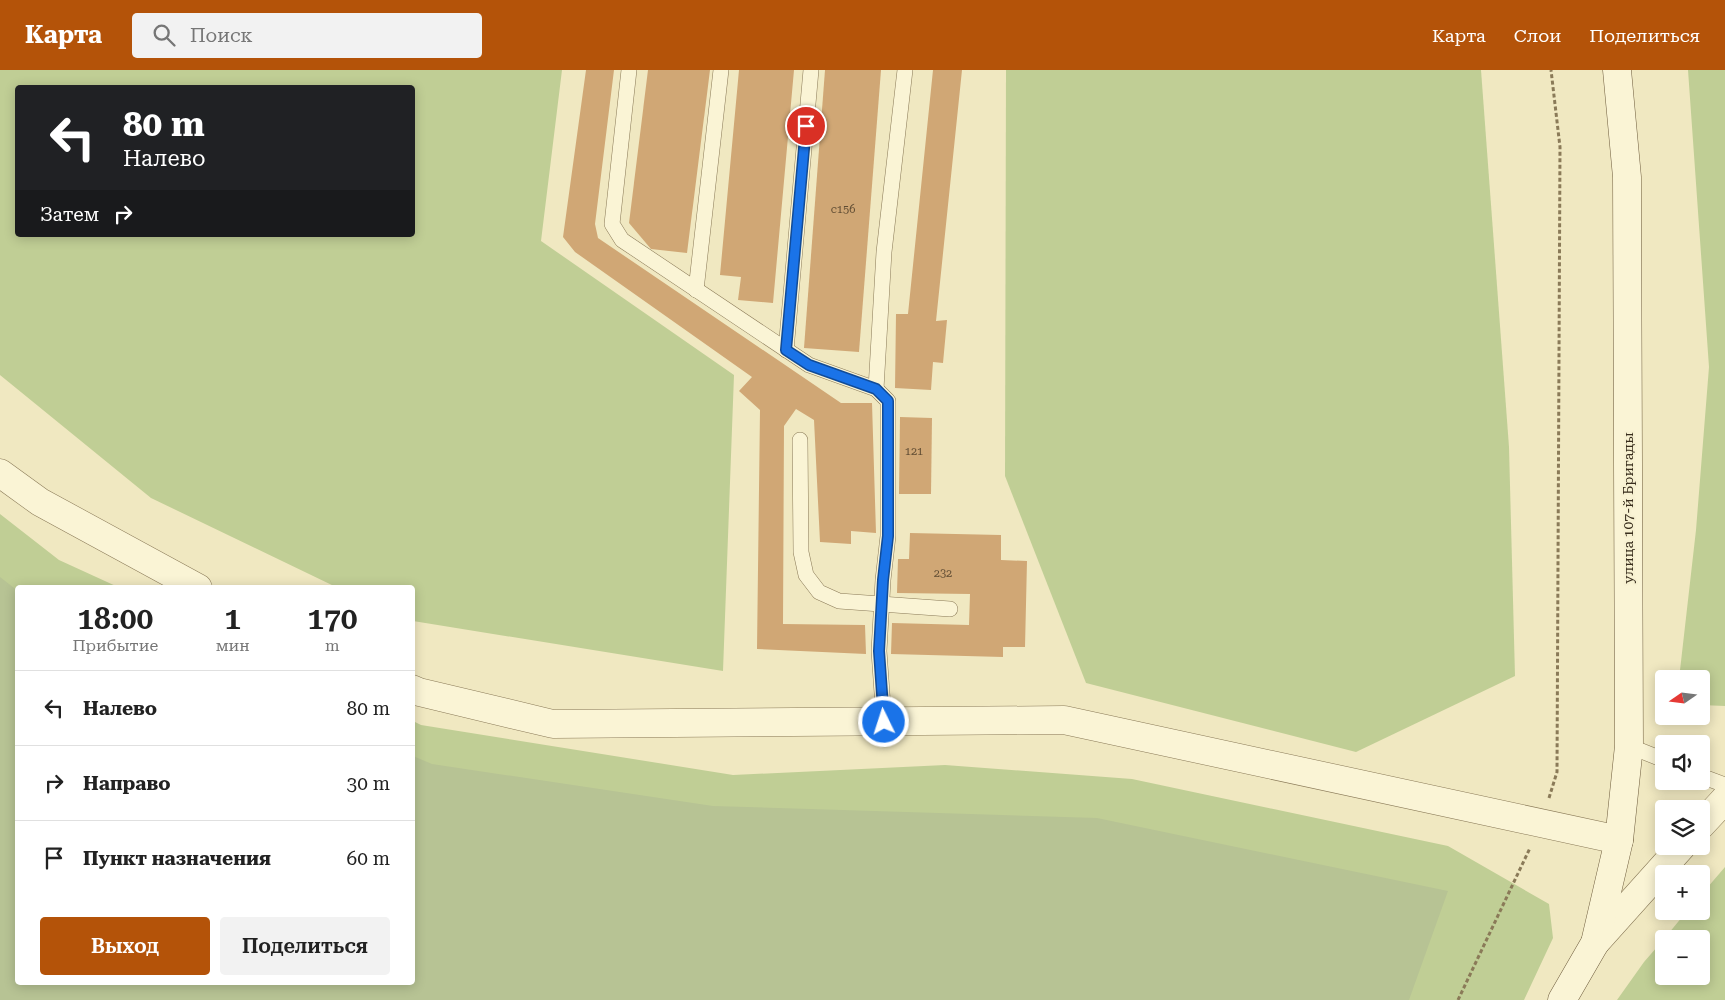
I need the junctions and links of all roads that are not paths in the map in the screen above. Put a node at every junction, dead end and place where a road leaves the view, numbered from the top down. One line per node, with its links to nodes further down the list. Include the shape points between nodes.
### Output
1 (630, 70): 6 (lane, via 612,224 622,240)
2 (721, 70): 6 (lane)
3 (811, 70): 7 (lane)
4 (905, 70): 8 (lane, via 884,252)
5 (1617, 70): 16 (street, улица 107-й Бригады, via 1627,177)
6 (696, 290): 7 (lane)
7 (786, 350): 8 (lane, via 809,365)
8 (876, 389): 12 (lane, via 888,401 888,536)
9 (800, 440): 12 (lane, via 801,552 806,575 819,592 839,601)
10 (0, 473): 11 (street, via 40,502)
11 (192, 585)
12 (882, 605): 13 (lane); 15 (lane, via 879,651)
13 (950, 609)
14 (415, 690): 15 (street, via 553,724)
15 (884, 722): 22 (street, via 1064,720)
16 (1629, 746): 17 (lane); 22 (street, улица 107-й Бригады)
17 (1655, 756)
18 (1710, 780): 19 (lane)
19 (1725, 786)
20 (1725, 799): 21 (street)
21 (1710, 815)
22 (1619, 840): 24 (street, улица 107-й Бригады)
23 (1674, 855): 24 (street)
24 (1595, 943): 25 (street)
25 (1562, 1000)

